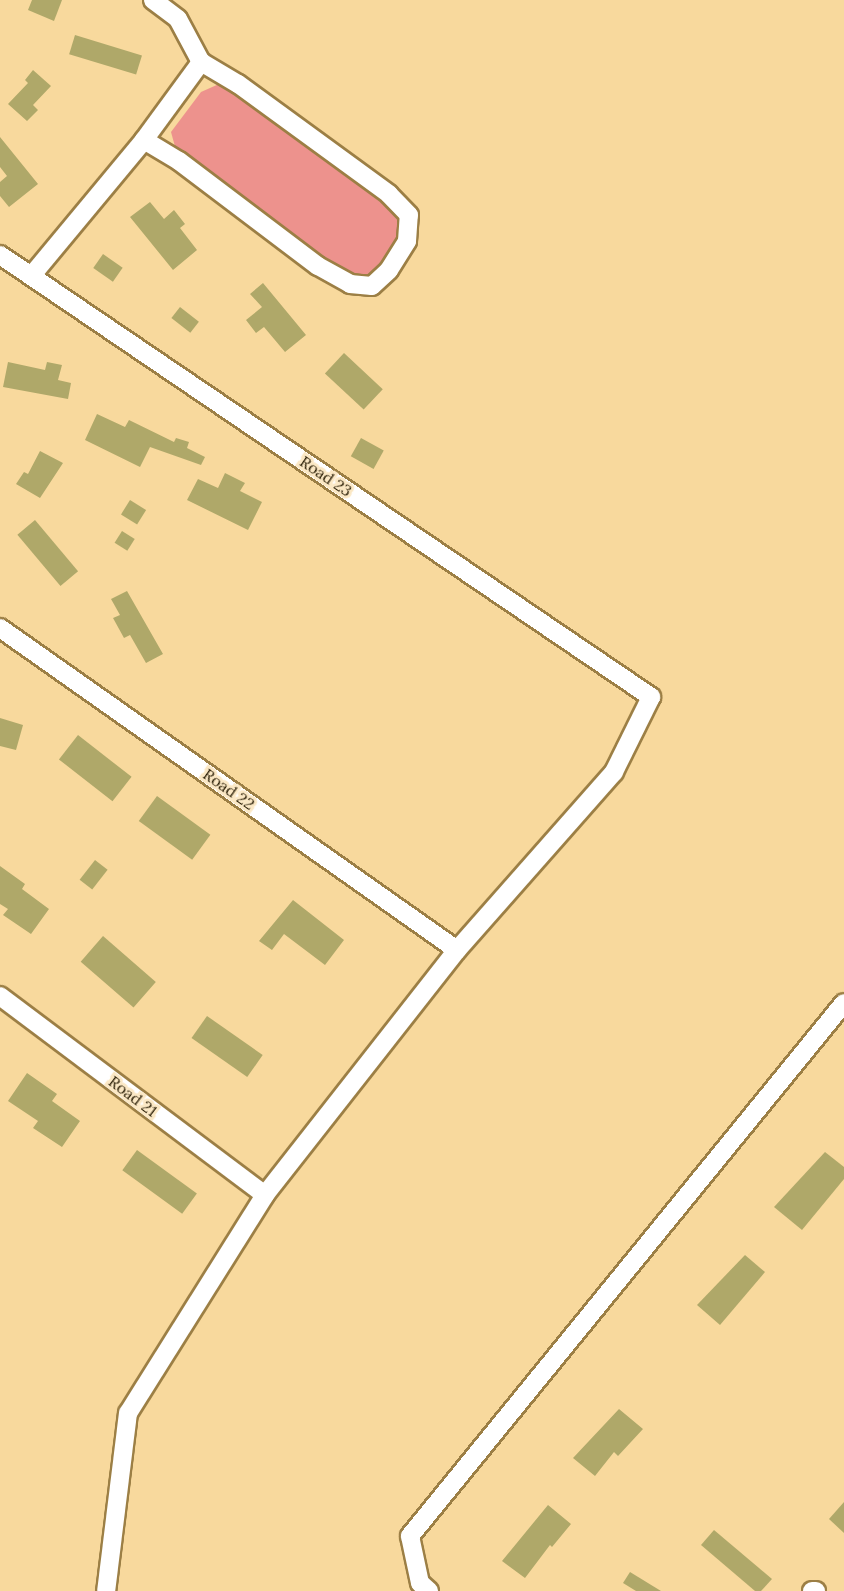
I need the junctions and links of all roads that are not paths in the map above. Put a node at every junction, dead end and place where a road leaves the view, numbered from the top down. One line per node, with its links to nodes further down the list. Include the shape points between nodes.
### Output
1 (153, 0): 2 (street, via 178,19)
2 (201, 62): 3 (street); 3 (street, via 389,194 409,215 407,241 389,270 372,286 350,284 318,266 179,161)
3 (144, 140): 5 (street)
4 (0, 255): 5 (street, Road 23)
5 (32, 275): 7 (street, Road 23, via 651,698 614,772)
6 (0, 628): 7 (street, Road 22)
7 (457, 950): 10 (street)
8 (0, 996): 10 (street, Road 21)
9 (844, 1003): 12 (street, via 410,1536 420,1582)
10 (265, 1195): 11 (street, via 128,1413)
11 (106, 1591)
12 (429, 1591)

